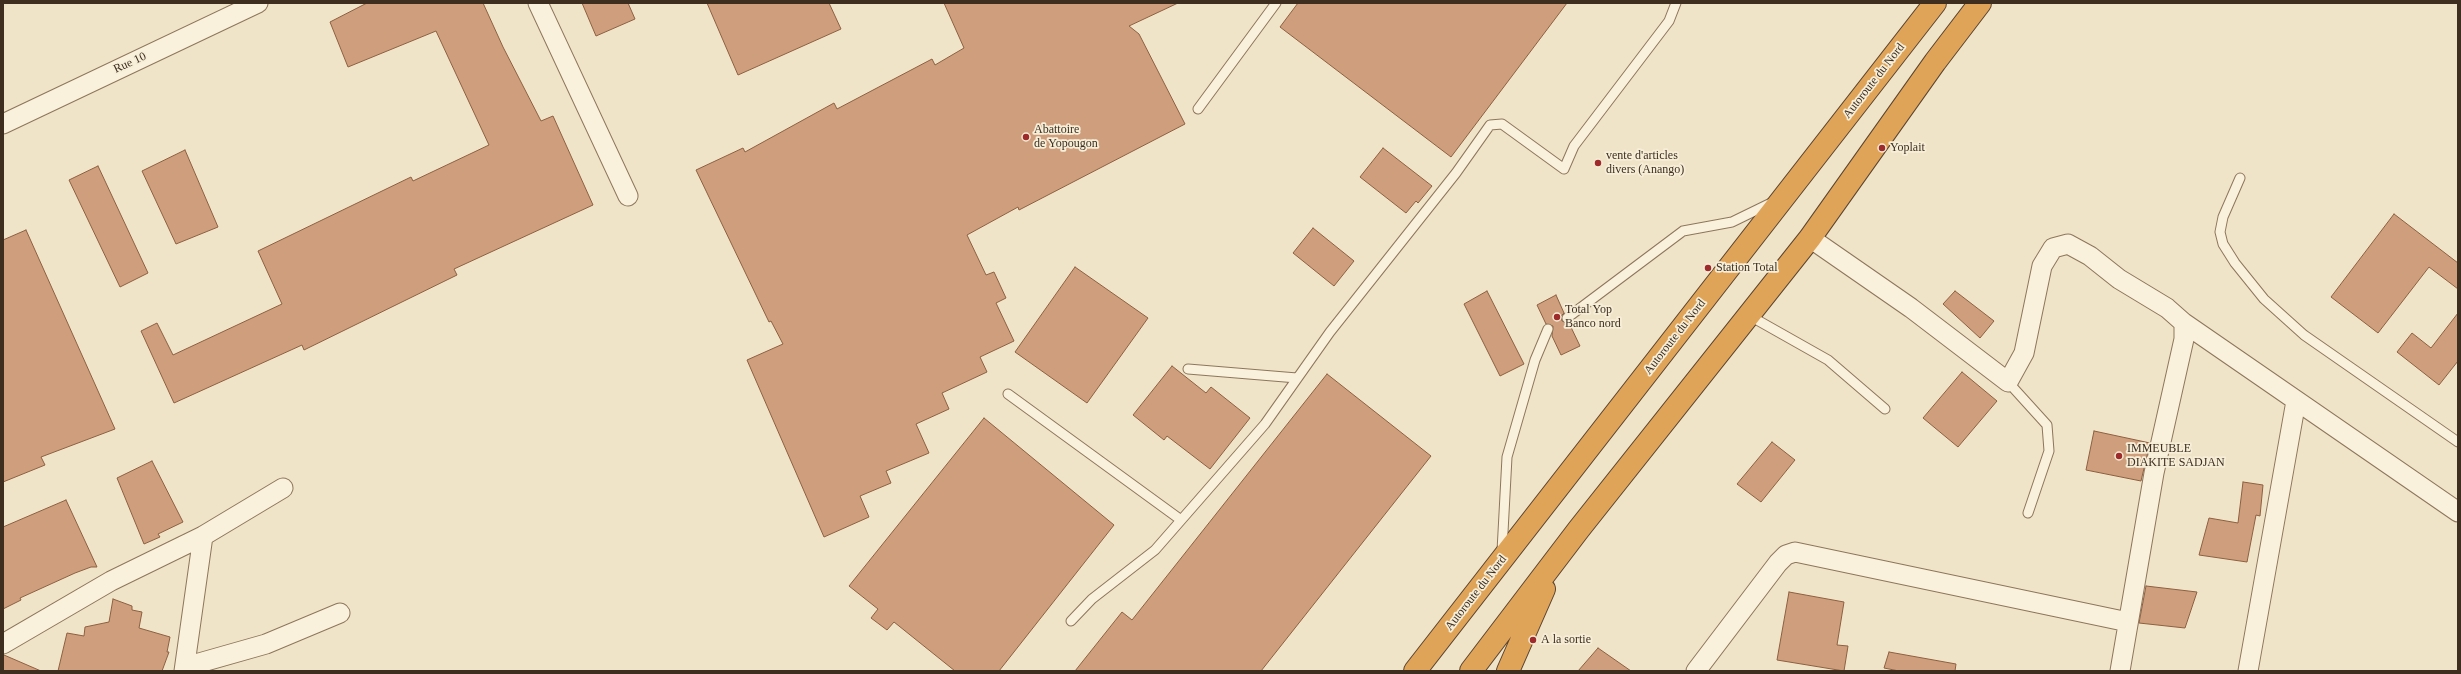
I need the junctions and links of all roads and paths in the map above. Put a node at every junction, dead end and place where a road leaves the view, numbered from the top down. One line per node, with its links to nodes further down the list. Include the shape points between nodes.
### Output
1 (258, 3): 8 (street, Rue 10)
2 (538, 3): 10 (street)
3 (1276, 3): 7 (lane)
4 (1676, 3): 18 (lane, via 1669,20 1574,146 1564,169 1502,124 1490,125 1456,173 1330,332)
5 (1935, 3): 11 (highway, Autoroute du Nord)
6 (1980, 3): 12 (highway)
7 (1198, 109)
8 (3, 124)
9 (2240, 178): 23 (lane, via 2223,216 2220,232 2223,244 2254,287 2304,335)
10 (628, 196)
11 (1782, 198): 14 (lane, via 1732,222 1683,231); 30 (highway, Autoroute du Nord)
12 (1810, 238): 13 (highway); 19 (street, via 1911,308)
13 (1750, 316): 22 (lane, via 1828,360); 28 (highway)
14 (1567, 318)
15 (2184, 323): 19 (street, via 2167,308 2119,279 2090,256 2068,244 2053,248 2042,266 2024,353); 21 (street); 33 (street, via 2184,339 2154,473)
16 (1548, 329): 30 (lane, via 1535,360 1507,457)
17 (1188, 369): 18 (lane)
18 (1297, 378): 27 (lane, via 1265,424)
19 (2008, 382): 26 (lane, via 2047,425 2049,452)
20 (1008, 394): 27 (lane)
21 (2296, 400): 25 (street); 41 (street)
22 (1885, 409)
23 (2458, 442)
24 (283, 488): 29 (street)
25 (2458, 512)
26 (2028, 513)
27 (1181, 520): 32 (lane, via 1154,550 1092,599)
28 (1579, 529): 37 (highway); 38 (highway, via 1548,580)
29 (203, 536): 34 (street, via 111,581); 35 (street)
30 (1502, 560): 36 (highway, Autoroute du Nord)
31 (340, 613): 35 (street, via 266,644)
32 (1071, 621)
33 (2128, 622): 39 (street, via 1795,552 1786,555 1778,564); 40 (street)
34 (3, 644)
35 (184, 669)
36 (1415, 671)
37 (1471, 671)
38 (1508, 671)
39 (1696, 671)
40 (2120, 671)
41 (2248, 671)

